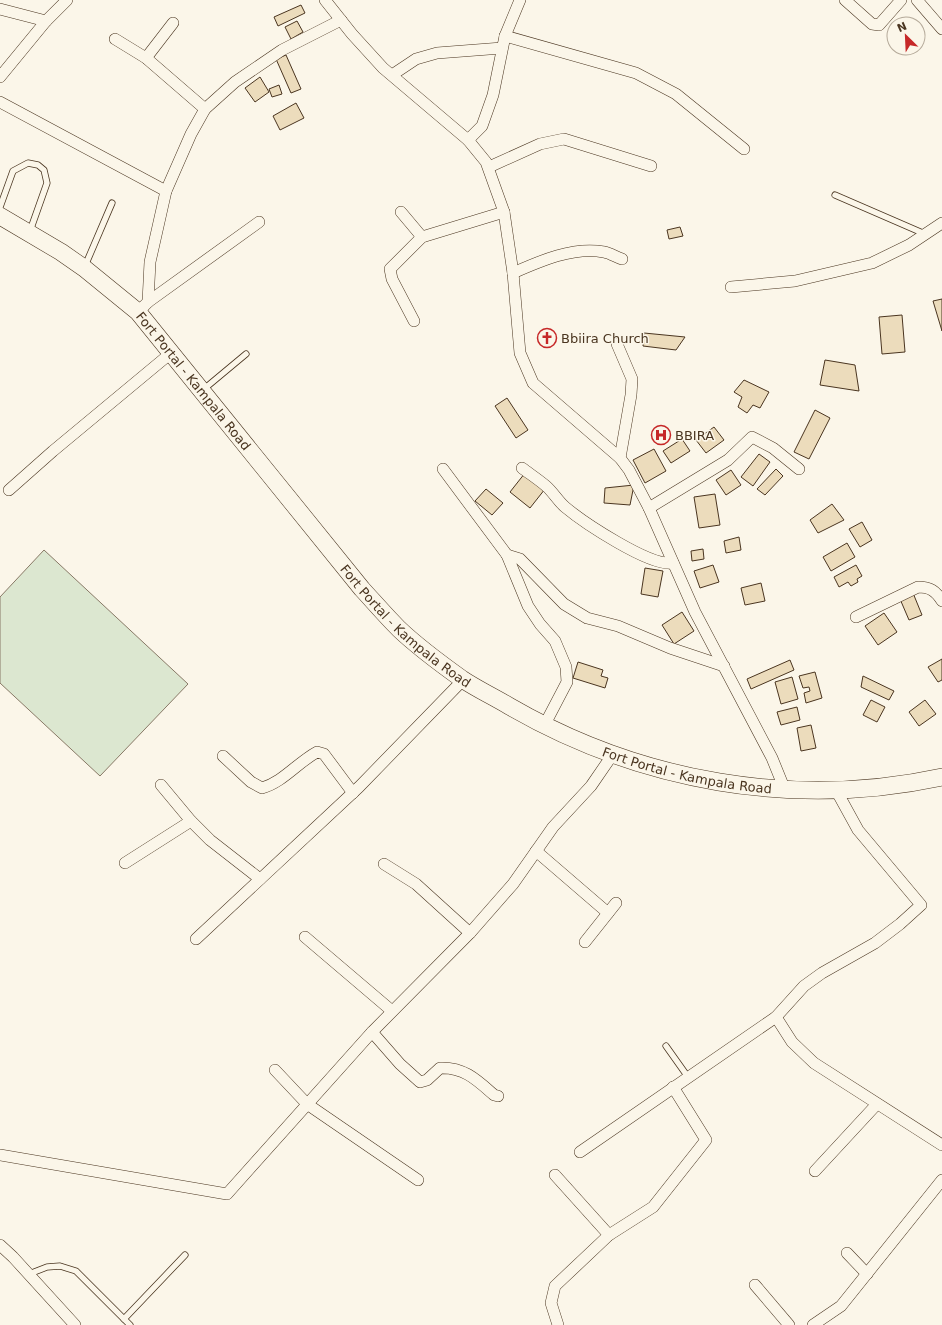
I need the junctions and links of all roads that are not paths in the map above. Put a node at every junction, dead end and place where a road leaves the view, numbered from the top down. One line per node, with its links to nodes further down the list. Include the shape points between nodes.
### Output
1 (67, 0): 9 (street)
2 (325, 0): 8 (street)
3 (520, 0): 12 (street)
4 (845, 0): 5 (street, via 872,24 879,25)
5 (901, 0)
6 (917, 0): 11 (street)
7 (0, 9): 9 (street)
8 (341, 20): 16 (street); 19 (street, via 282,50 235,82)
9 (46, 21): 17 (street)
10 (173, 23): 15 (street)
11 (942, 29)
12 (505, 36): 14 (street); 21 (street, via 636,73 676,94)
13 (115, 39): 15 (street)
14 (502, 48): 16 (street, via 437,53 416,59); 20 (street, via 493,95 482,126)
15 (146, 58): 19 (street)
16 (392, 75): 20 (street)
17 (0, 77)
18 (0, 102): 24 (street)
19 (205, 109): 24 (street)
20 (468, 140): 23 (street)
21 (744, 149)
22 (651, 166): 23 (street, via 564,139 540,144)
23 (489, 167): 29 (street)
24 (166, 191): 40 (street)
25 (835, 195): 34 (lane)
26 (112, 202): 37 (lane)
27 (0, 207): 33 (lane, via 13,171 28,163 38,165 44,170 46,183)
28 (401, 212): 35 (street)
29 (504, 212): 35 (street); 38 (street)
30 (0, 216): 33 (main road, Fort Portal - Kampala Road)
31 (259, 222): 40 (street)
32 (942, 223): 34 (street)
33 (29, 233): 37 (main road, Fort Portal - Kampala Road)
34 (926, 234): 39 (street, via 872,263 795,281)
35 (422, 237): 41 (street, via 390,270 392,279)
36 (622, 259): 38 (street, via 604,252 585,252 554,256)
37 (84, 268): 40 (main road, Fort Portal - Kampala Road)
38 (513, 273): 46 (street, via 520,353 534,384)
39 (730, 287)
40 (143, 307): 43 (main road, Fort Portal - Kampala Road)
41 (414, 321)
42 (617, 344): 46 (street, via 632,379)
43 (171, 353): 45 (main road, Fort Portal - Kampala Road); 50 (street)
44 (246, 354): 45 (lane)
45 (202, 391): 57 (main road, Fort Portal - Kampala Road, via 362,589 400,630)
46 (620, 458): 51 (street)
47 (522, 468): 53 (street, via 547,487 564,506 599,530 644,557)
48 (443, 469): 52 (street)
49 (799, 469): 51 (street, via 773,448 752,437 728,460)
50 (10, 490)
51 (649, 508): 53 (street)
52 (507, 555): 56 (street, via 520,560 564,604 587,618 618,626 670,648); 58 (street, via 528,606 555,641 566,667 567,682)
53 (673, 563): 56 (street, via 695,612)
54 (942, 601): 55 (street, via 936,592 926,587 918,587)
55 (856, 617)
56 (724, 666): 63 (street)
57 (463, 680): 58 (main road, Fort Portal - Kampala Road); 65 (street)
58 (544, 726): 59 (main road, Fort Portal - Kampala Road)
59 (613, 754): 63 (main road, Fort Portal - Kampala Road, via 661,770 716,782); 67 (street, via 591,786 553,827)
60 (223, 756): 65 (street, via 251,782 262,788 274,785 316,752 324,754)
61 (942, 777): 64 (main road, Fort Portal - Kampala Road)
62 (161, 785): 66 (street)
63 (786, 790): 64 (main road, Fort Portal - Kampala Road)
64 (836, 790): 78 (street, via 858,830 920,905 874,943 804,986)
65 (353, 794): 70 (street)
66 (191, 821): 68 (street); 70 (street, via 210,840)
67 (536, 851): 72 (street); 73 (street, via 513,884)
68 (125, 863)
69 (384, 864): 73 (street, via 416,884)
70 (260, 879): 75 (street)
71 (616, 903): 72 (street)
72 (608, 913): 76 (street)
73 (470, 933): 77 (street)
74 (305, 937): 77 (street)
75 (196, 939)
76 (585, 942)
77 (392, 1010): 79 (street)
78 (776, 1017): 82 (street); 86 (street, via 792,1042 814,1062)
79 (372, 1032): 84 (street, via 420,1082 427,1080 440,1068 452,1068 468,1073); 85 (street)
80 (666, 1046): 82 (lane)
81 (275, 1070): 85 (street)
82 (688, 1077): 83 (street)
83 (673, 1088): 88 (street); 94 (street, via 706,1140 653,1207)
84 (498, 1096)
85 (307, 1104): 89 (street, via 227,1194); 92 (street)
86 (878, 1104): 87 (street); 90 (street)
87 (942, 1145)
88 (580, 1152)
89 (0, 1156)
90 (815, 1171)
91 (555, 1175): 94 (street)
92 (418, 1180)
93 (942, 1180): 99 (street)
94 (609, 1235): 104 (street, via 555,1286 551,1303)
95 (0, 1245): 98 (street)
96 (847, 1253): 99 (street)
97 (185, 1255): 101 (lane)
98 (29, 1274): 101 (lane, via 54,1266 76,1271); 102 (street)
99 (867, 1274): 106 (street, via 841,1306)
100 (755, 1285): 105 (street)
101 (124, 1319): 103 (lane)
102 (75, 1325)
103 (130, 1325)
104 (558, 1325)
105 (789, 1325)
106 (813, 1325)

